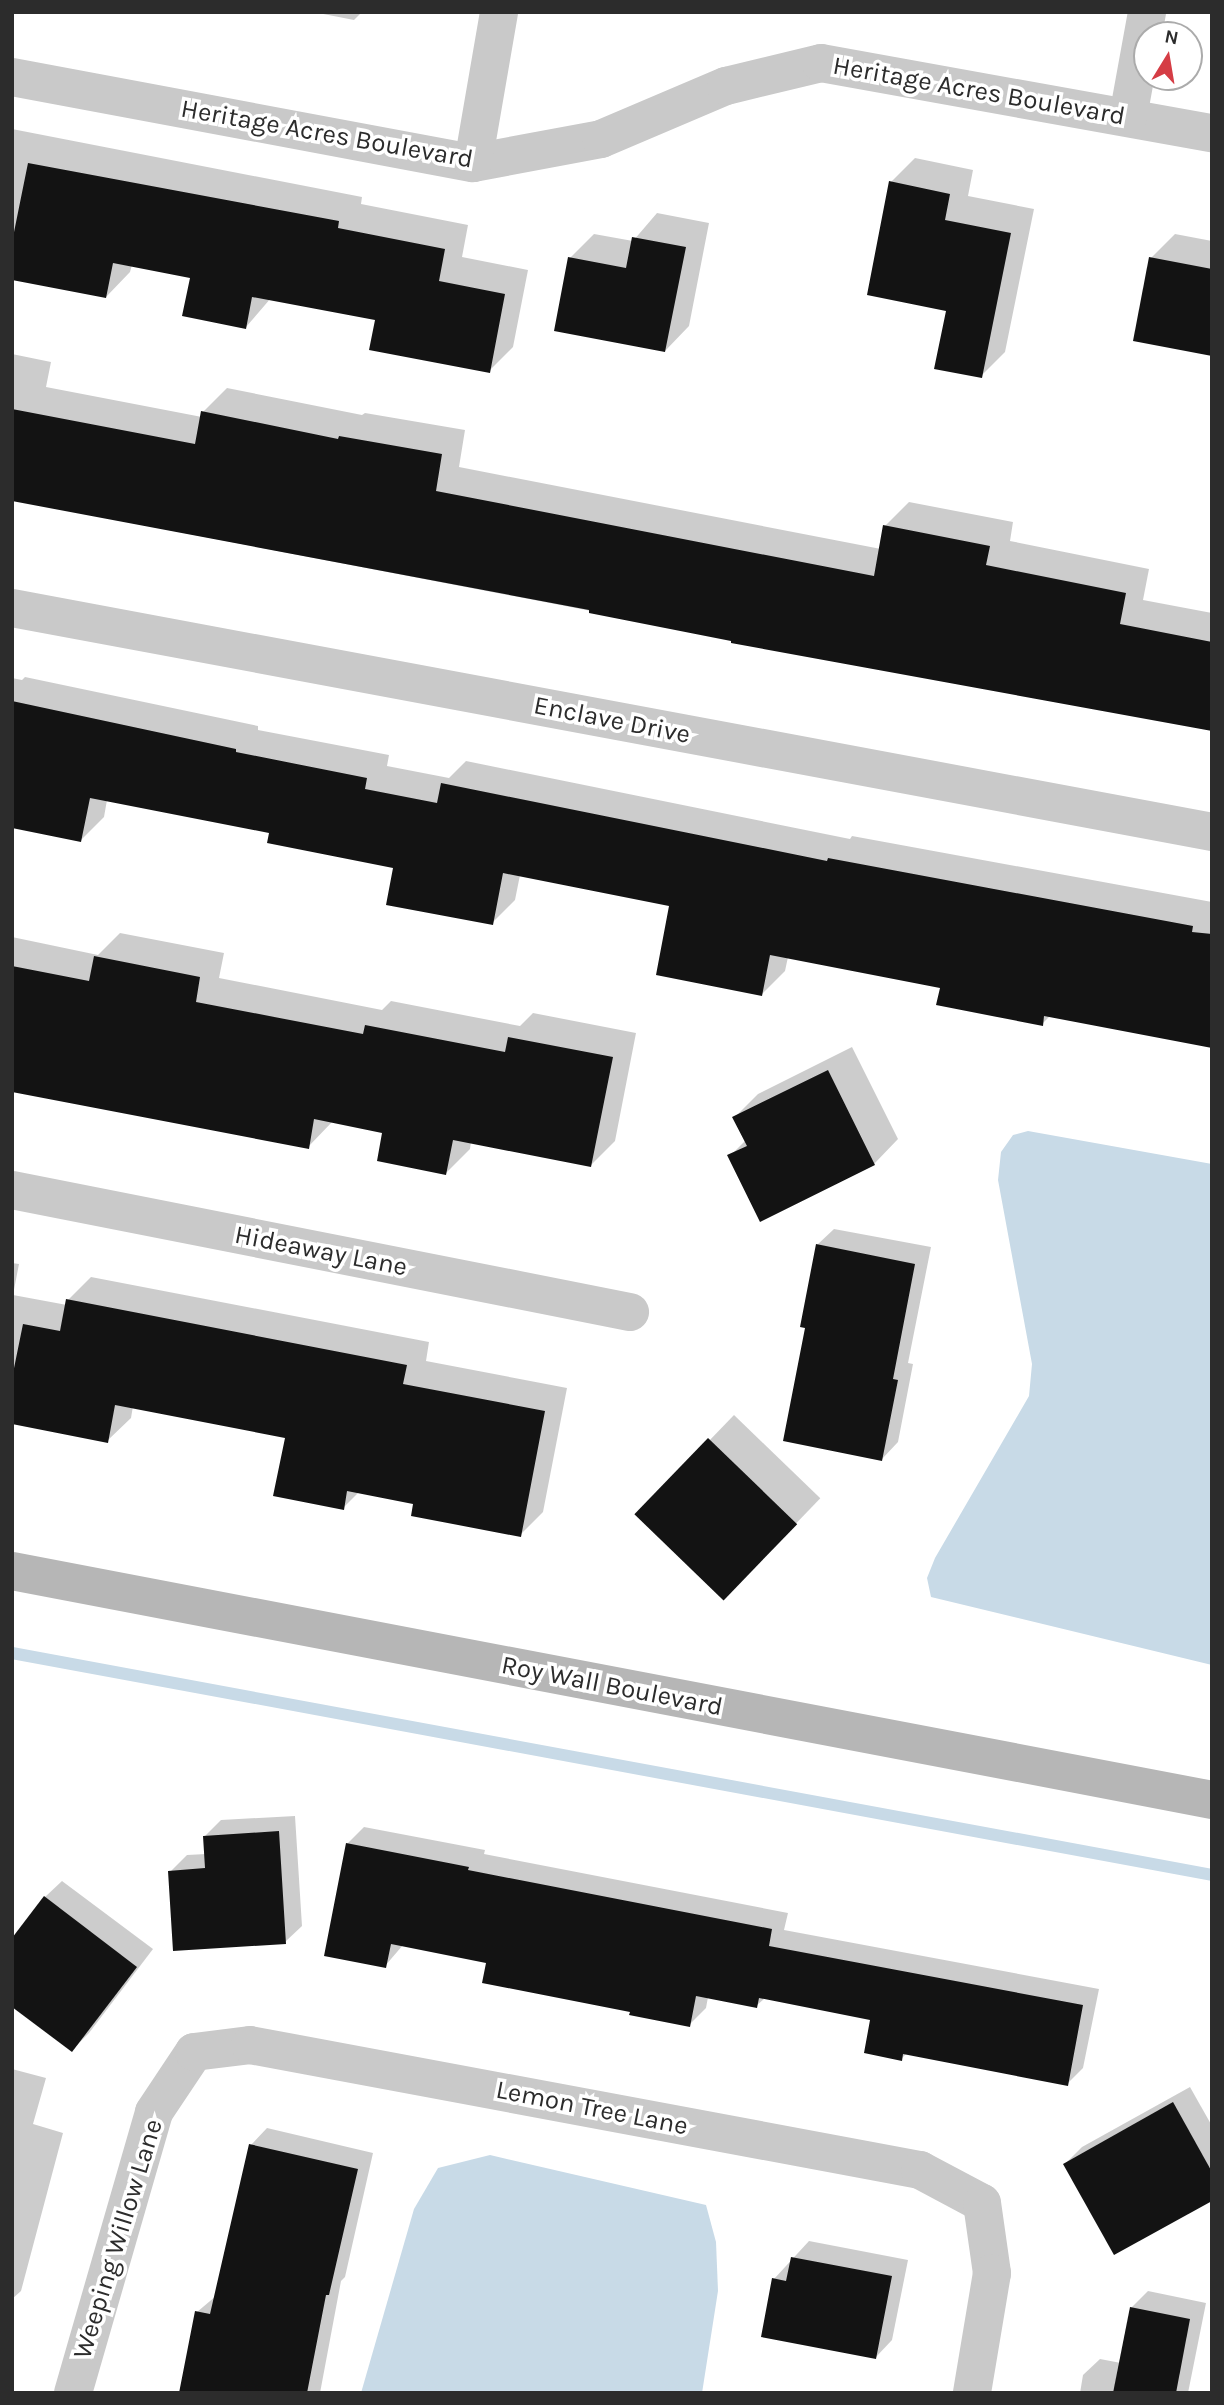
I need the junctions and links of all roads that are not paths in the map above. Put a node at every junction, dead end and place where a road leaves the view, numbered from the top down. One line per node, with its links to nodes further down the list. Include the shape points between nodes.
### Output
1 (499, 12): 6 (street)
2 (1147, 12): 4 (street)
3 (12, 76): 6 (street, Heritage Acres Boulevard)
4 (1128, 117): 5 (street, Heritage Acres Boulevard); 6 (street, Heritage Acres Boulevard, via 821,63 726,86 601,139)
5 (1212, 133)
6 (473, 163)
7 (12, 608): 8 (street, Enclave Drive)
8 (1212, 832)
9 (12, 1190): 10 (street, Hideaway Lane)
10 (630, 1312)
11 (12, 1571): 12 (street, Roy Wall Boulevard)
12 (1212, 1800)
13 (194, 2052): 14 (street, Weeping Willow Lane, via 154,2112); 15 (street, Lemon Tree Lane, via 250,2045 920,2170 982,2203 992,2273)
14 (72, 2393)
15 (972, 2393)

